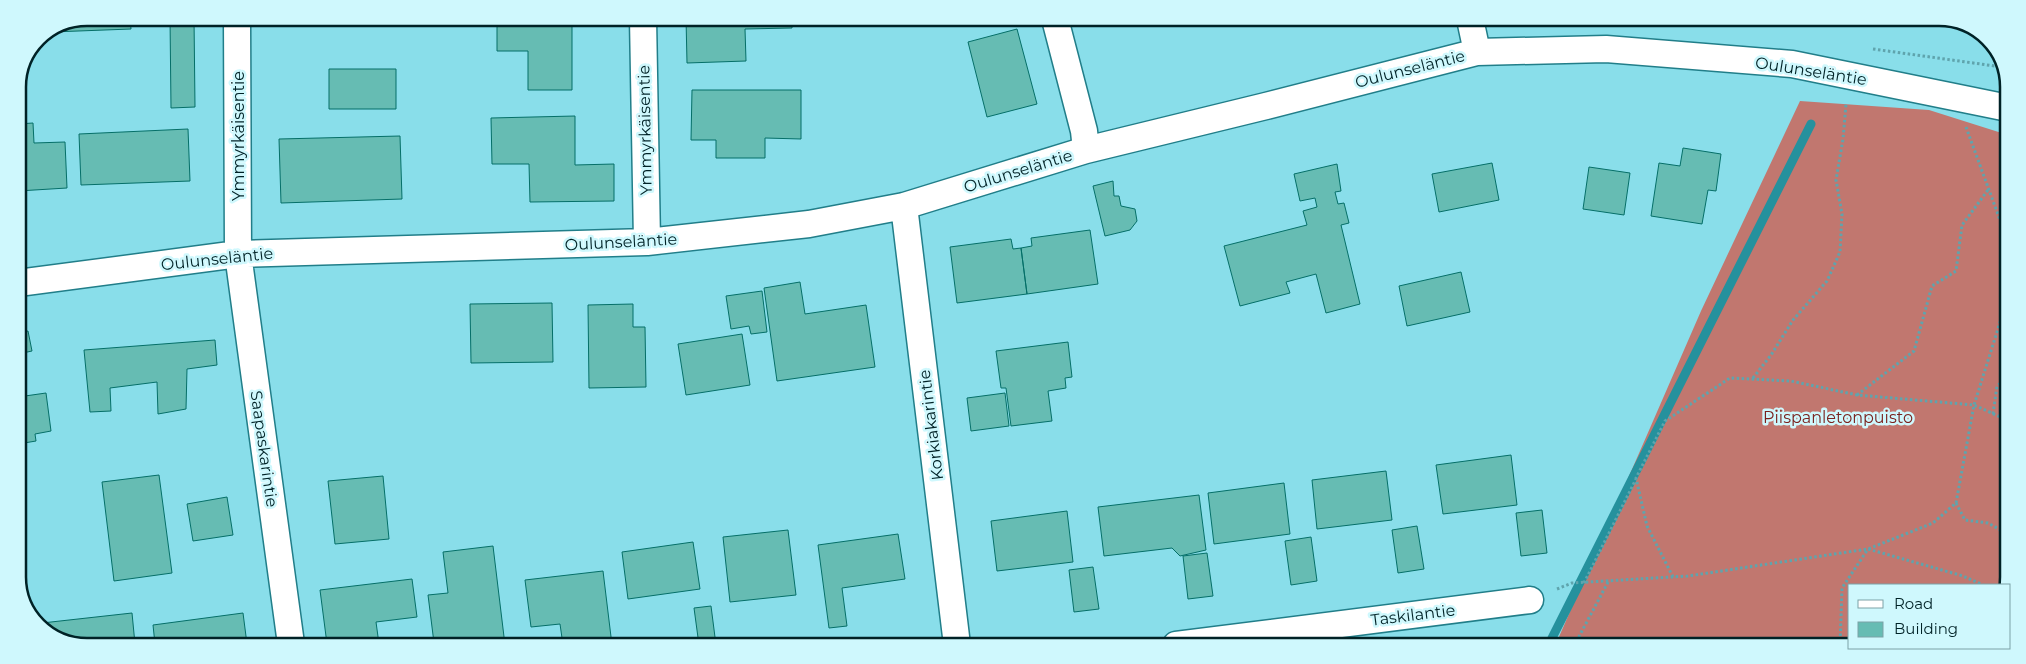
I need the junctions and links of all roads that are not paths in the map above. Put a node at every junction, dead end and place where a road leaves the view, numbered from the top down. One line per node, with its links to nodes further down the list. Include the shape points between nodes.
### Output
1 (237, 26): 10 (street, Ymmyrkäisentie)
2 (643, 26): 9 (street, Ymmyrkäisentie)
3 (1057, 26): 7 (street)
4 (1471, 26): 5 (street)
5 (1477, 52): 6 (street, Oulunseläntie, via 1606,49 1792,64); 7 (street, Oulunseläntie)
6 (2000, 106)
7 (1086, 150): 8 (street, Oulunseläntie)
8 (904, 206): 9 (street, Oulunseläntie, via 809,224); 14 (street, Korkiakarintie)
9 (648, 242): 10 (street, Oulunseläntie)
10 (238, 254): 11 (street, Oulunseläntie); 13 (street, Saapaskarintie)
11 (26, 282)
12 (1530, 600): 15 (street, Taskilantie)
13 (290, 638)
14 (957, 638)
15 (1238, 638)

